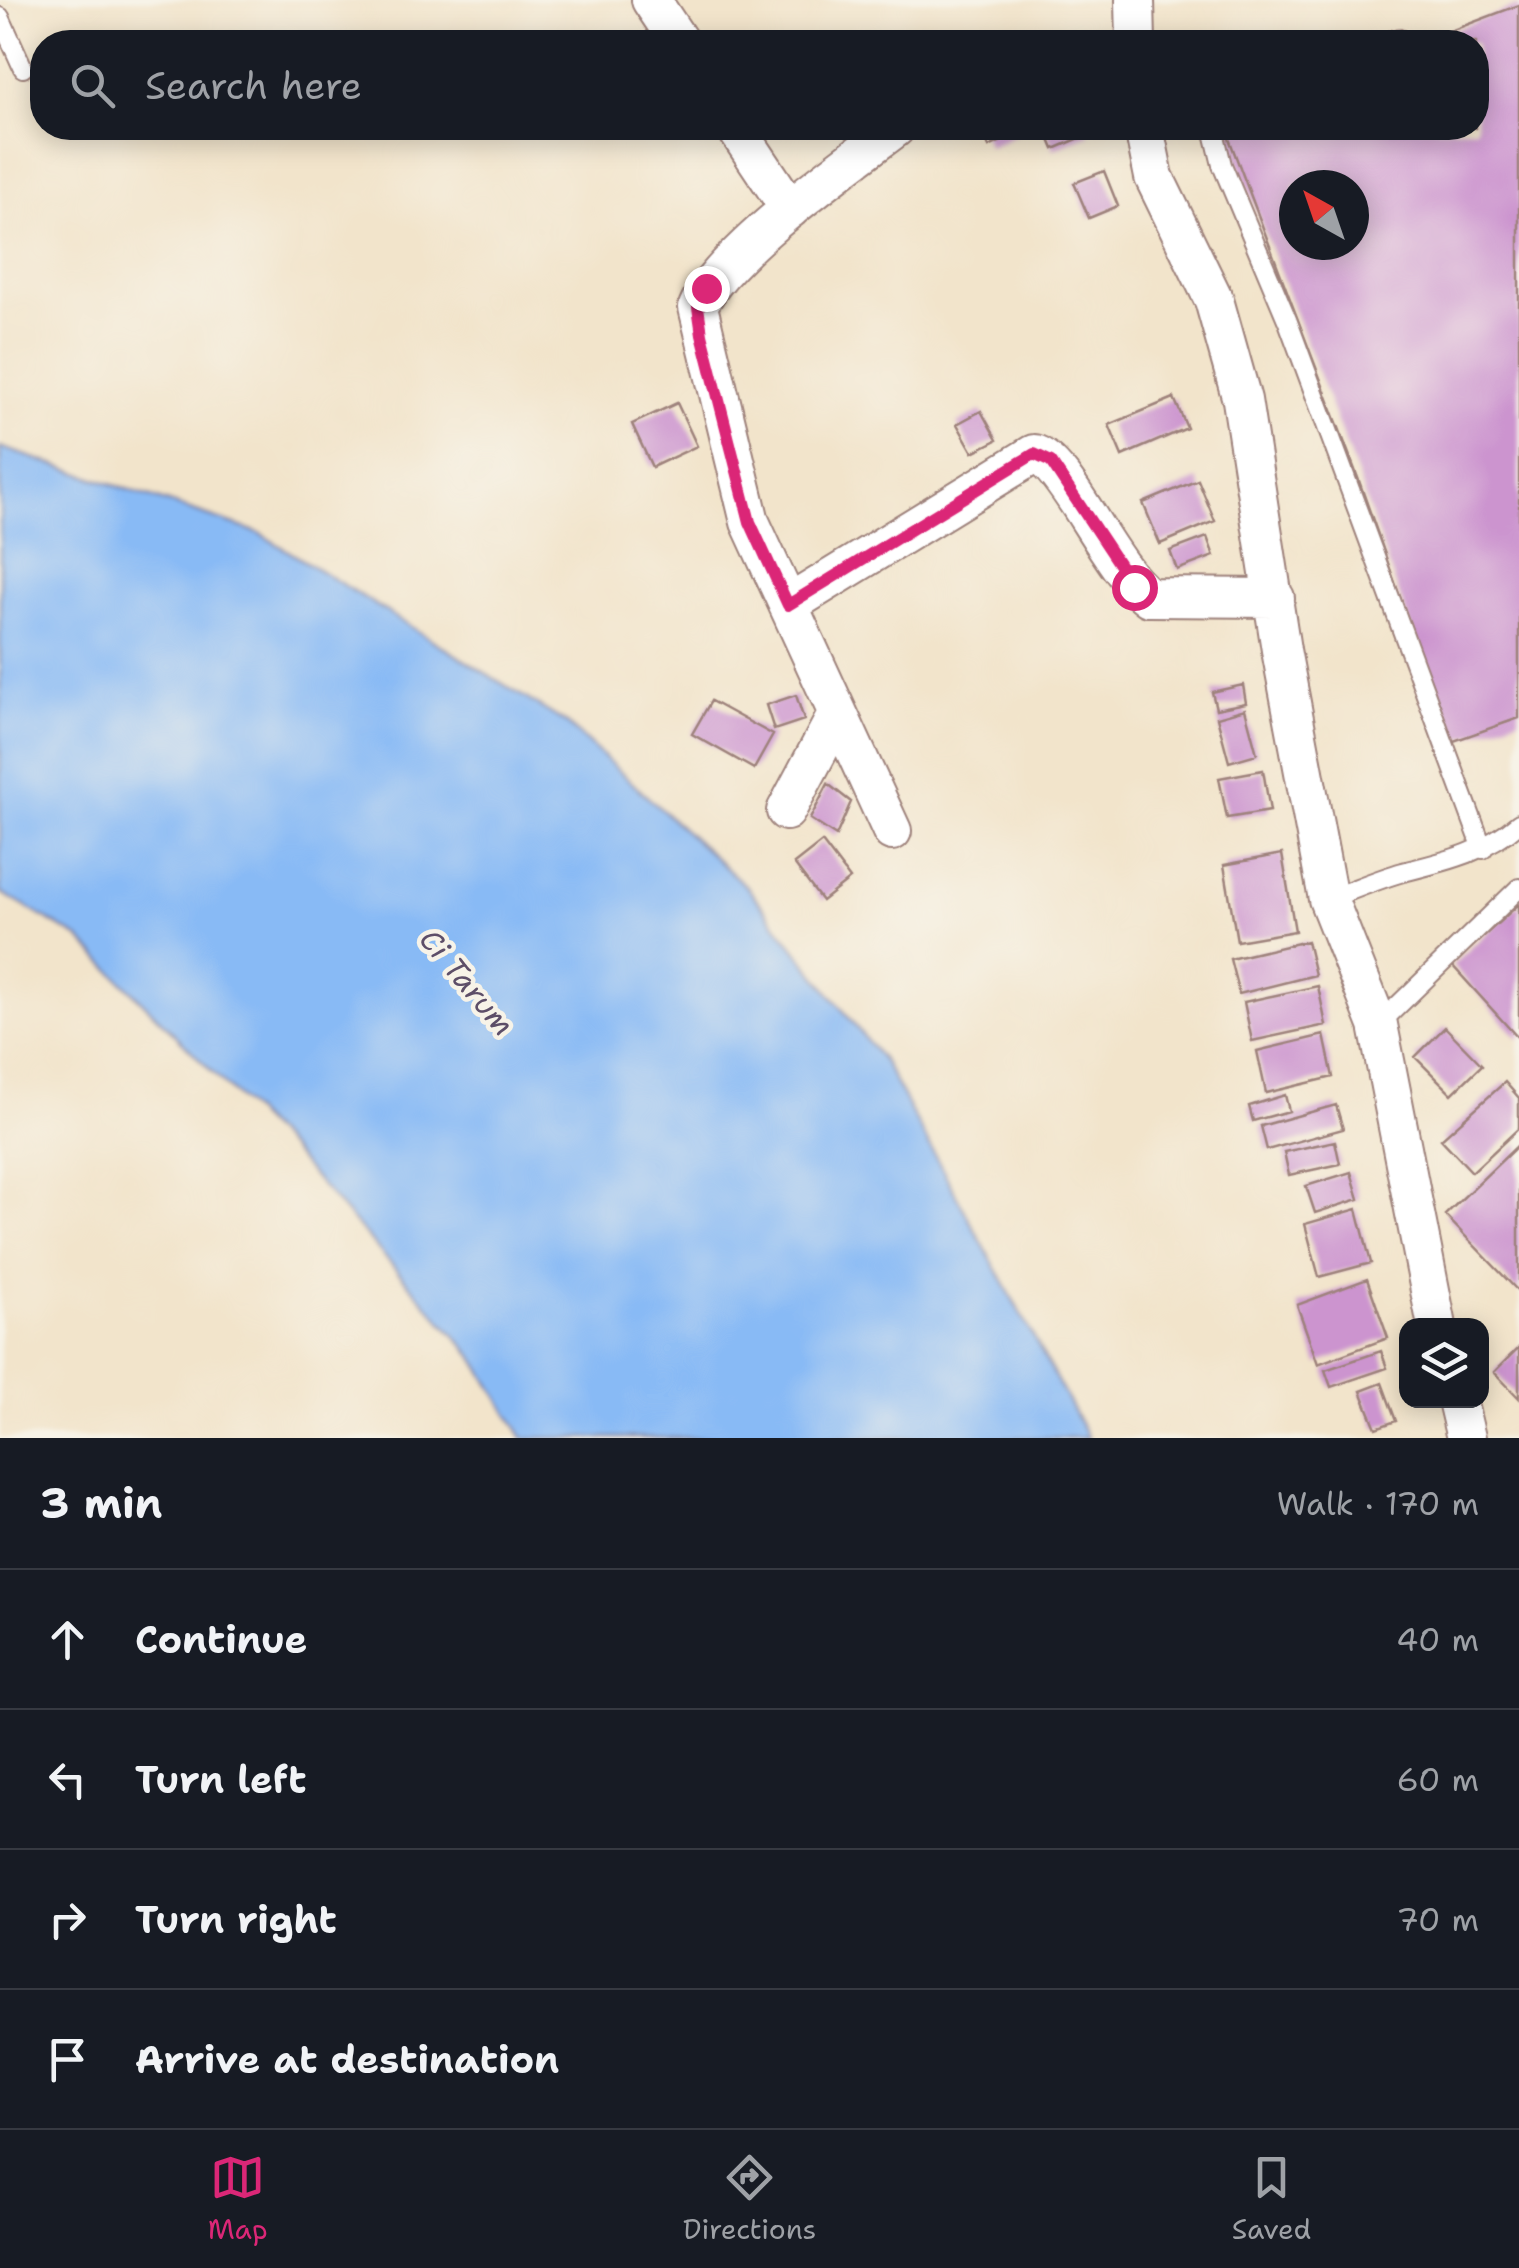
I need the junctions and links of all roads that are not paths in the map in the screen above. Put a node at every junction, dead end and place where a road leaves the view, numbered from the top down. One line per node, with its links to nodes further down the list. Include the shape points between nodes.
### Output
1 (651, 0): 4 (street)
2 (1135, 0): 5 (street)
3 (0, 17): 6 (lane)
4 (671, 30)
5 (1136, 30)
6 (23, 68)
7 (744, 140): 11 (street)
8 (879, 140): 11 (street)
9 (1146, 140): 12 (street, via 1154,178 1214,300 1242,400)
10 (1216, 140): 18 (lane)
11 (790, 208): 13 (street, via 706,288 698,307 750,522)
12 (1275, 598): 13 (street, via 1149,597 1108,553 1051,462 1034,454); 20 (street)
13 (788, 605): 14 (street)
14 (837, 715): 15 (street); 17 (street)
15 (786, 811)
16 (1519, 823): 18 (lane)
17 (892, 831)
18 (1482, 849): 20 (lane)
19 (1519, 888): 21 (lane)
20 (1328, 898): 21 (street)
21 (1378, 1025): 22 (street)
22 (1435, 1318)
23 (1459, 1408): 24 (street)
24 (1466, 1438)

